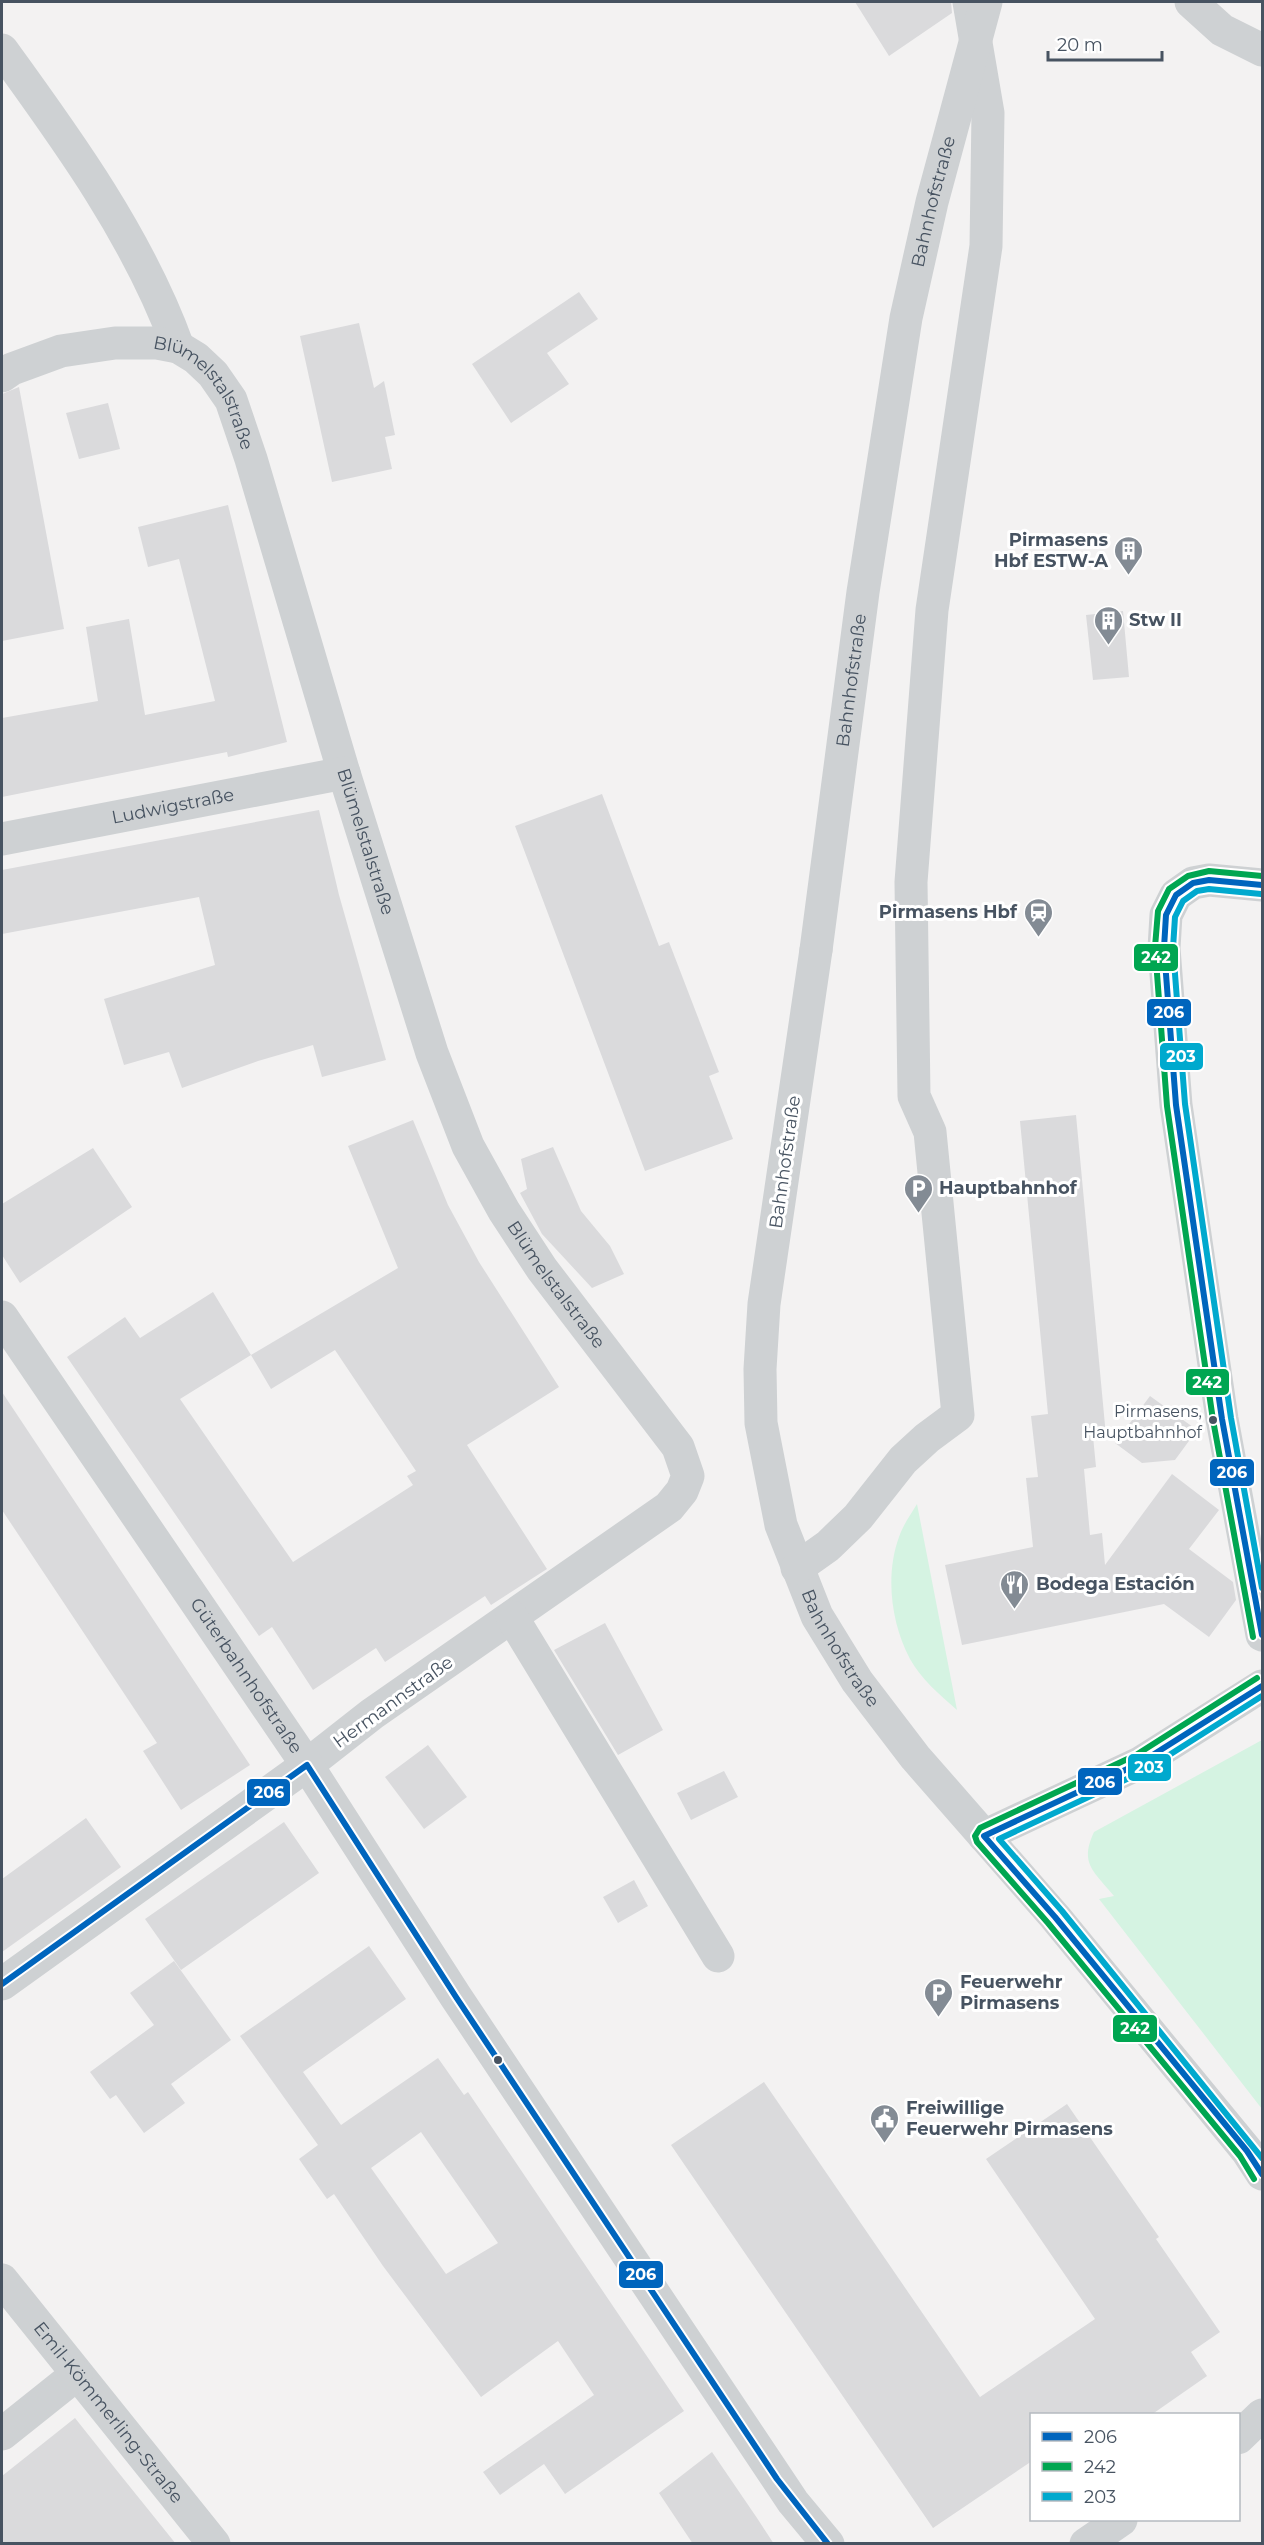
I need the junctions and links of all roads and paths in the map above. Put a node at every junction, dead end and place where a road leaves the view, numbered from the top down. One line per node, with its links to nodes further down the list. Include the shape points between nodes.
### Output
1 (969, 2): 13 (street, via 988,113 986,246 932,610 911,882 914,1096 930,1132 958,1415 903,1460 858,1517 828,1546)
2 (986, 2): 13 (street, Bahnhofstraße, bridge, via 932,202 906,318 863,592 764,1304 761,1423 781,1525)
3 (1191, 2): 5 (street, via 1222,30)
4 (2, 50): 6 (street, via 89,174 164,308)
5 (1263, 50)
6 (178, 347): 7 (street, Blümelstalstraße, via 115,344 61,351); 8 (street, Blümelstalstraße, via 213,374 231,400)
7 (2, 376)
8 (344, 773): 9 (street, Ludwigstraße); 12 (street, Blümelstalstraße, via 432,1053 468,1146 542,1269 678,1447)
9 (2, 839)
10 (1263, 885): 15 (street, via 1233,880 1193,883 1176,895 1166,915 1164,948 1179,1128 1222,1419)
11 (2, 1317): 17 (street, Güterbahnhofstraße)
12 (688, 1476): 14 (street, Hermannstraße, via 669,1507)
13 (796, 1568): 18 (street, Bahnhofstraße, via 817,1616 857,1681 915,1757)
14 (512, 1617): 17 (street, Hermannstraße, via 372,1714); 19 (street)
15 (1263, 1635)
16 (1263, 1686): 18 (street, via 1140,1763)
17 (307, 1766): 20 (street, Hermannstraße); 29 (street, Güterbahnhofstraße, via 777,2479)
18 (984, 1836): 21 (street, Bahnhofstraße, via 1070,1935)
19 (718, 1956)
20 (2, 1984)
21 (1263, 2174)
22 (2, 2280): 23 (street, Emil-Kömmerling-Straße)
23 (76, 2375): 25 (street); 28 (street, Emil-Kömmerling-Straße)
24 (1263, 2415): 26 (street)
25 (2, 2434)
26 (1240, 2437)
27 (1120, 2521): 30 (street)
28 (214, 2544)
29 (828, 2544)
30 (1086, 2544)

